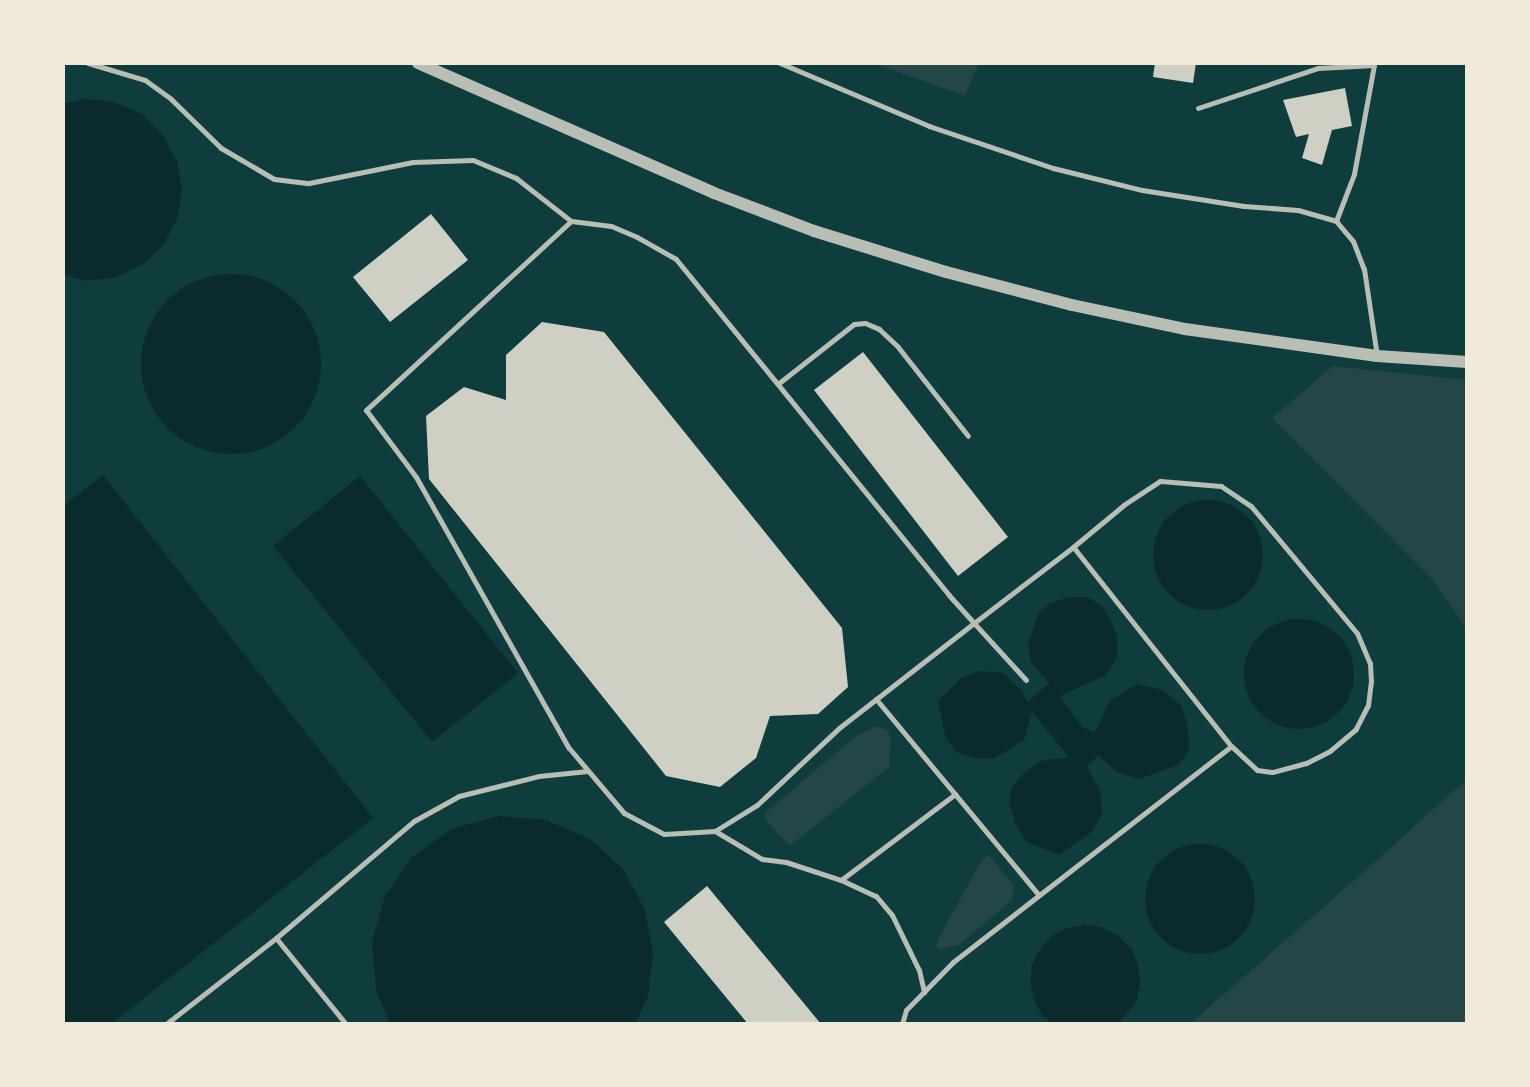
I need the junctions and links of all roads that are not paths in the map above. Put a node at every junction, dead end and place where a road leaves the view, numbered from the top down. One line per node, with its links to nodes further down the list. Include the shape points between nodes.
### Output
1 (88, 63): 6 (lane, via 145,79 221,148 274,179 309,183 413,162 473,160 516,178)
2 (418, 63): 8 (street, via 714,193 814,231 934,268 1132,320)
3 (780, 63): 7 (lane, via 929,126 1053,168 1142,190 1298,210)
4 (1375, 64): 5 (lane, via 1318,68); 7 (lane, via 1354,174)
5 (1199, 108)
6 (571, 220): 10 (lane, via 611,226 677,259); 17 (lane, via 366,410 416,477 569,748)
7 (1336, 221): 8 (lane, via 1353,241 1364,269)
8 (1377, 356): 9 (street)
9 (1467, 362)
10 (779, 383): 11 (lane, via 854,324 865,323 898,347); 13 (lane)
11 (968, 436)
12 (1073, 547): 13 (lane); 16 (lane); 16 (lane, via 1125,503 1160,481 1221,486 1251,506 1357,633 1370,663 1371,681 1356,729 1330,751 1272,772 1257,771)
13 (974, 624): 14 (lane); 15 (lane)
14 (1026, 680)
15 (876, 699): 18 (lane); 19 (lane, via 757,804)
16 (1231, 746): 21 (lane)
17 (588, 771): 19 (lane, via 624,813 664,834); 22 (lane, via 539,776 459,796 414,821)
18 (954, 794): 20 (lane); 21 (lane)
19 (715, 831): 20 (lane, via 762,859)
20 (841, 880): 23 (lane, via 876,896 892,915 919,970)
21 (1039, 895): 23 (lane, via 953,962)
22 (276, 938): 24 (lane); 25 (lane)
23 (924, 992): 26 (lane, via 906,1010)
24 (166, 1024)
25 (346, 1024)
26 (902, 1024)

